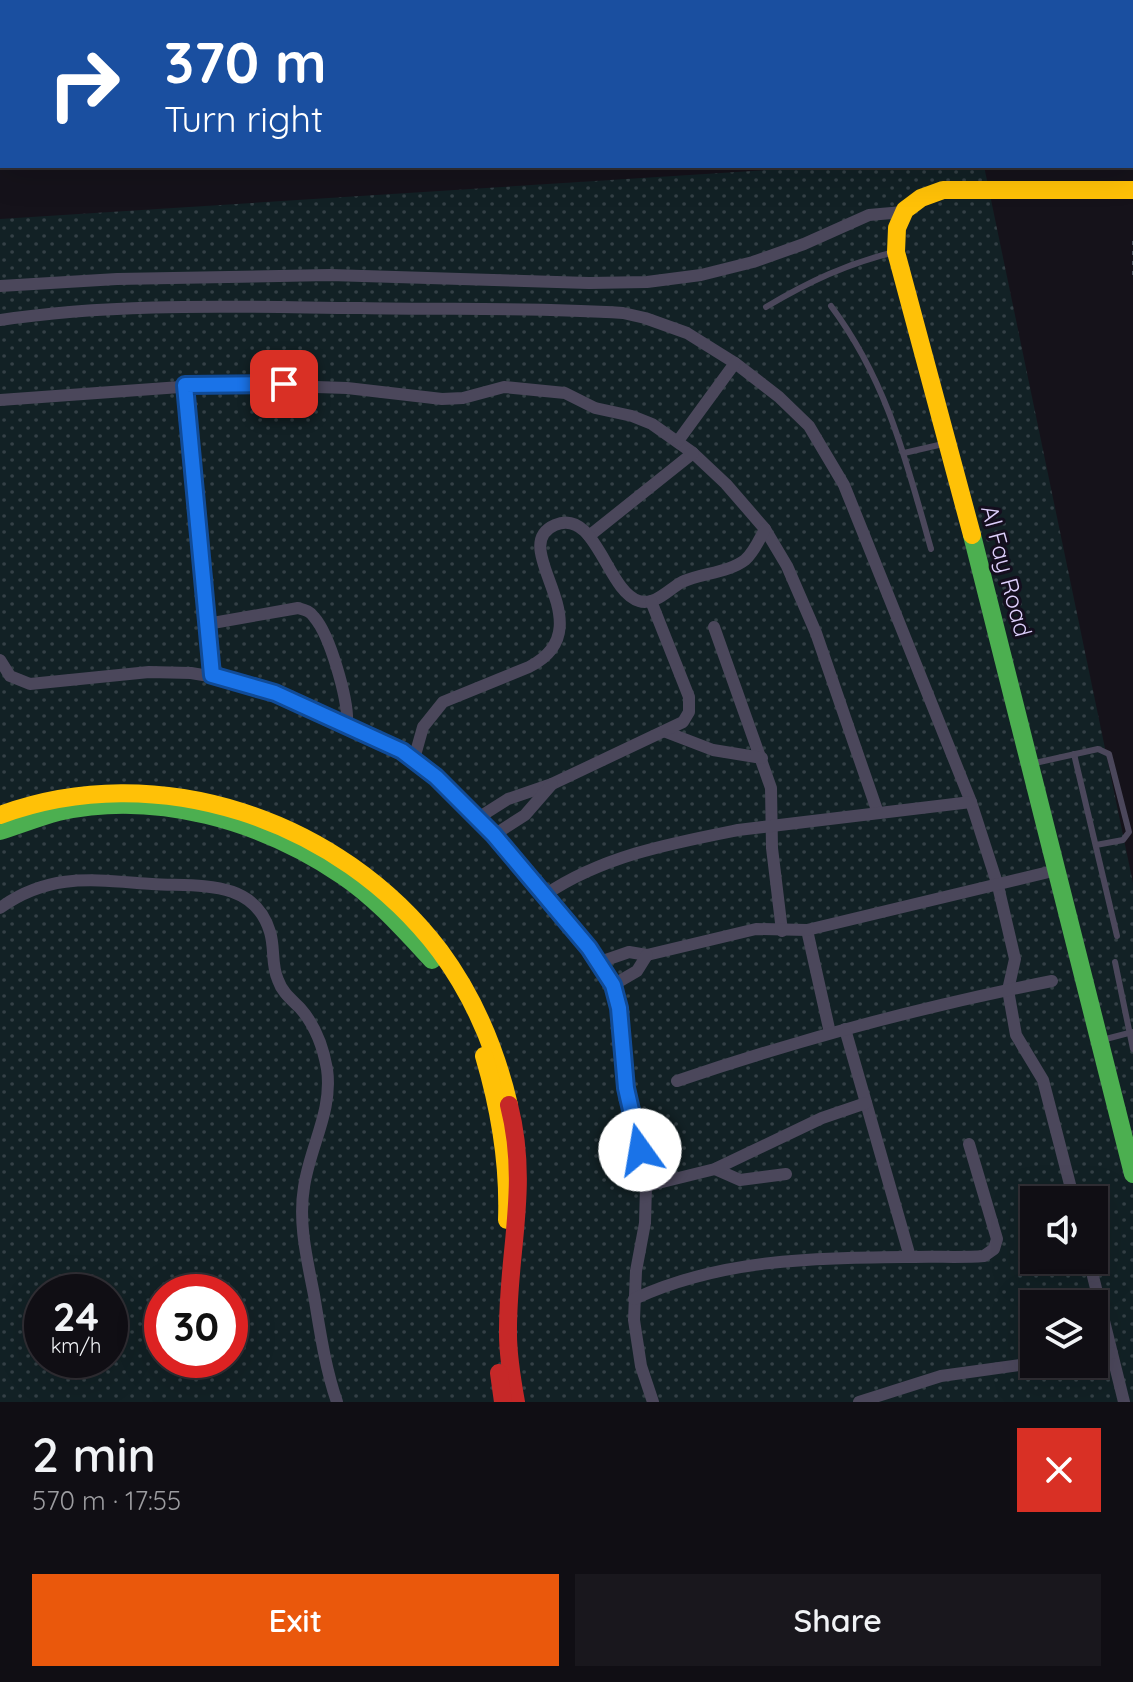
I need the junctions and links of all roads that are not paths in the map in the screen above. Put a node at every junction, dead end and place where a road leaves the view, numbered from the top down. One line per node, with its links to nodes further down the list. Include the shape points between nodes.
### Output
1 (1133, 190): 2 (street, via 943,190 914,201)
2 (903, 212): 3 (street, Al Fay Road, via 894,236); 4 (street, via 869,215 753,262 647,282 330,275)
3 (896, 252): 6 (lane, via 817,278); 12 (street, Al Fay Road)
4 (0, 286)
5 (831, 306): 14 (lane, via 878,382)
6 (766, 307)
7 (0, 320): 8 (street, via 150,308 601,312 667,324)
8 (735, 363): 11 (street); 30 (street, via 795,410 839,474)
9 (185, 385): 10 (street); 11 (street, via 305,385 442,399 504,387 555,391 641,419); 19 (street)
10 (0, 400)
11 (678, 441): 13 (street)
12 (947, 443): 14 (lane); 28 (street, Al Fay Road)
13 (693, 453): 15 (street); 16 (street)
14 (904, 453): 17 (lane)
15 (765, 529): 18 (street, via 738,564 684,581); 31 (street, via 806,609)
16 (589, 536): 18 (street, via 633,598); 27 (street, via 567,523 549,529 541,539 539,555 559,616 551,648 529,667 443,702 423,727)
17 (931, 549)
18 (651, 601): 24 (street, via 690,701 683,722)
19 (207, 624): 22 (street); 23 (street, via 298,608 311,613 343,685)
20 (714, 627): 26 (street)
21 (0, 660): 22 (street, via 10,676 30,684 149,672)
22 (212, 675): 23 (street, via 275,693)
23 (347, 725): 27 (street)
24 (666, 732): 26 (street, via 713,750); 29 (street)
25 (1074, 754): 28 (lane); 37 (lane); 37 (lane, via 1098,749 1109,754 1129,830 1125,839)
26 (762, 758): 34 (street, via 771,788)
27 (414, 759): 33 (street)
28 (1031, 764): 38 (street, Al Fay Road)
29 (552, 784): 33 (street, via 508,799); 36 (street, via 525,815)
30 (971, 802): 31 (street); 39 (street)
31 (878, 813): 34 (street)
32 (0, 815): 72 (street, via 50,799 96,793 152,793 230,807 328,848 411,916 451,967 476,1012 513,1112 520,1192 508,1336)
33 (478, 818): 36 (street)
34 (771, 826): 40 (street, via 628,856 581,873); 43 (street)
35 (0, 831): 71 (street, via 48,814 105,806 175,809 222,818 318,858 362,889 421,946 464,1011 498,1106 507,1182 496,1325)
36 (494, 835): 40 (street)
37 (1096, 845): 44 (lane)
38 (1057, 870): 39 (street); 54 (street, Al Fay Road)
39 (998, 886): 42 (street); 50 (street, via 1015,964)
40 (545, 895): 46 (street)
41 (0, 908): 70 (street, via 36,888 82,879 215,888 240,893 260,912 272,938 276,976 309,1019 327,1072 325,1115 309,1160 302,1209 325,1364)
42 (807, 930): 43 (street); 52 (street)
43 (782, 931): 45 (street, via 756,929)
44 (1117, 936)
45 (647, 955): 46 (street, via 629,952); 49 (street, via 637,971)
46 (600, 962): 49 (street)
47 (1115, 962): 53 (lane)
48 (1052, 981): 50 (street)
49 (613, 985): 62 (street)
50 (1008, 990): 51 (street); 63 (street, via 1019,1042 1043,1080)
51 (845, 1029): 52 (street); 57 (street)
52 (830, 1033): 56 (street)
53 (1131, 1033): 54 (lane); 55 (lane)
54 (1100, 1041): 61 (street, Al Fay Road)
55 (1133, 1049)
56 (677, 1081)
57 (866, 1103): 59 (street); 64 (street)
58 (969, 1144): 64 (street, via 996,1233 994,1249 979,1257)
59 (715, 1169): 60 (street, via 740,1180); 62 (street)
60 (786, 1174)
61 (1133, 1174)
62 (646, 1186): 66 (street)
63 (1070, 1186)
64 (910, 1257): 66 (street, via 745,1264)
65 (1092, 1274): 68 (street)
66 (634, 1299): 73 (street, via 636,1344)
67 (1108, 1353): 68 (street)
68 (1112, 1353): 75 (street)
69 (1020, 1365): 74 (street, via 941,1376)
70 (337, 1402)
71 (503, 1402)
72 (516, 1402)
73 (653, 1402)
74 (859, 1402)
75 (1124, 1402)

